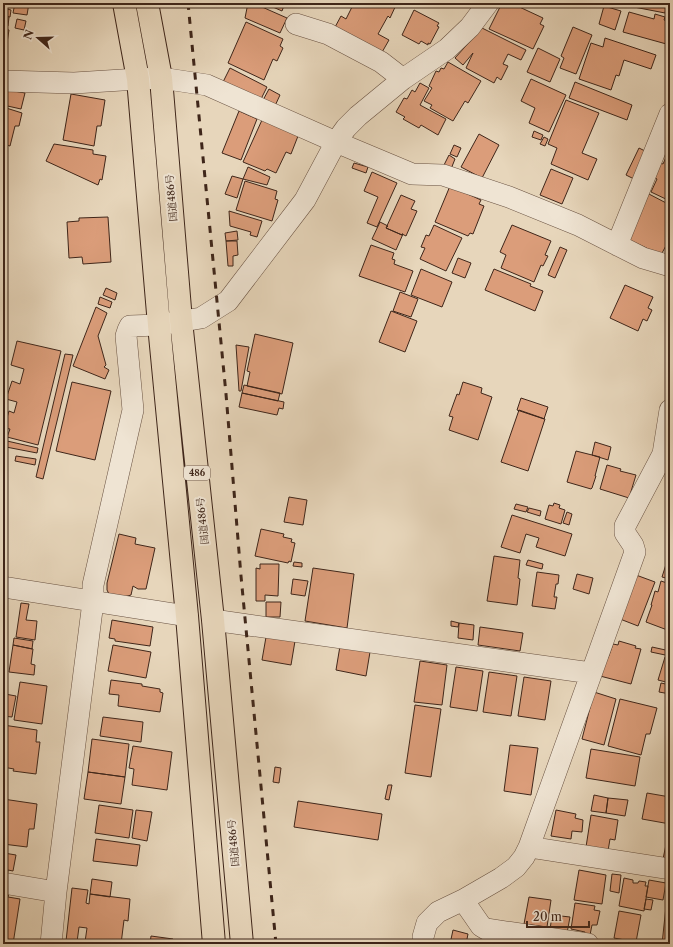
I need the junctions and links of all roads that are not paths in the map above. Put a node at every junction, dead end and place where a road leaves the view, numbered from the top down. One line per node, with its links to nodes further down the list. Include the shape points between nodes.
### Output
1 (124, 3): 5 (highway, 486)
2 (147, 3): 6 (highway, 国道486号 / 486)
3 (488, 3): 7 (street, via 470,27 447,49)
4 (296, 24): 7 (street, via 328,34 381,62)
5 (138, 78): 6 (street); 8 (street, via 74,83); 14 (highway, 486)
6 (161, 78): 10 (street, via 207,85); 13 (highway, 国道486号 / 486)
7 (403, 79): 10 (street, via 358,116)
8 (3, 81)
9 (670, 114): 11 (street)
10 (336, 142): 11 (street, via 412,174 443,175 509,197 578,225); 13 (street, via 305,200 228,302 201,318)
11 (617, 245): 12 (street, via 643,258)
12 (670, 266)
13 (181, 321): 14 (street); 19 (highway, 国道486号 / 486)
14 (159, 325): 17 (street, via 130,326 126,336 133,410 93,585); 18 (highway, 486)
15 (670, 410): 20 (street, via 663,454 625,526 625,533 633,544 634,552)
16 (3, 588): 17 (street)
17 (93, 602): 18 (street); 24 (street)
18 (187, 616): 27 (highway, 486)
19 (213, 620): 20 (street); 28 (highway, 国道486号 / 486)
20 (591, 673): 21 (street)
21 (529, 847): 22 (street); 25 (street, via 516,867)
22 (670, 869)
23 (3, 883): 24 (street)
24 (56, 892): 26 (street)
25 (463, 900): 29 (street, via 438,912 427,923); 30 (street, via 481,926 486,928)
26 (50, 944)
27 (214, 944)
28 (242, 944)
29 (423, 944)
30 (588, 944)

